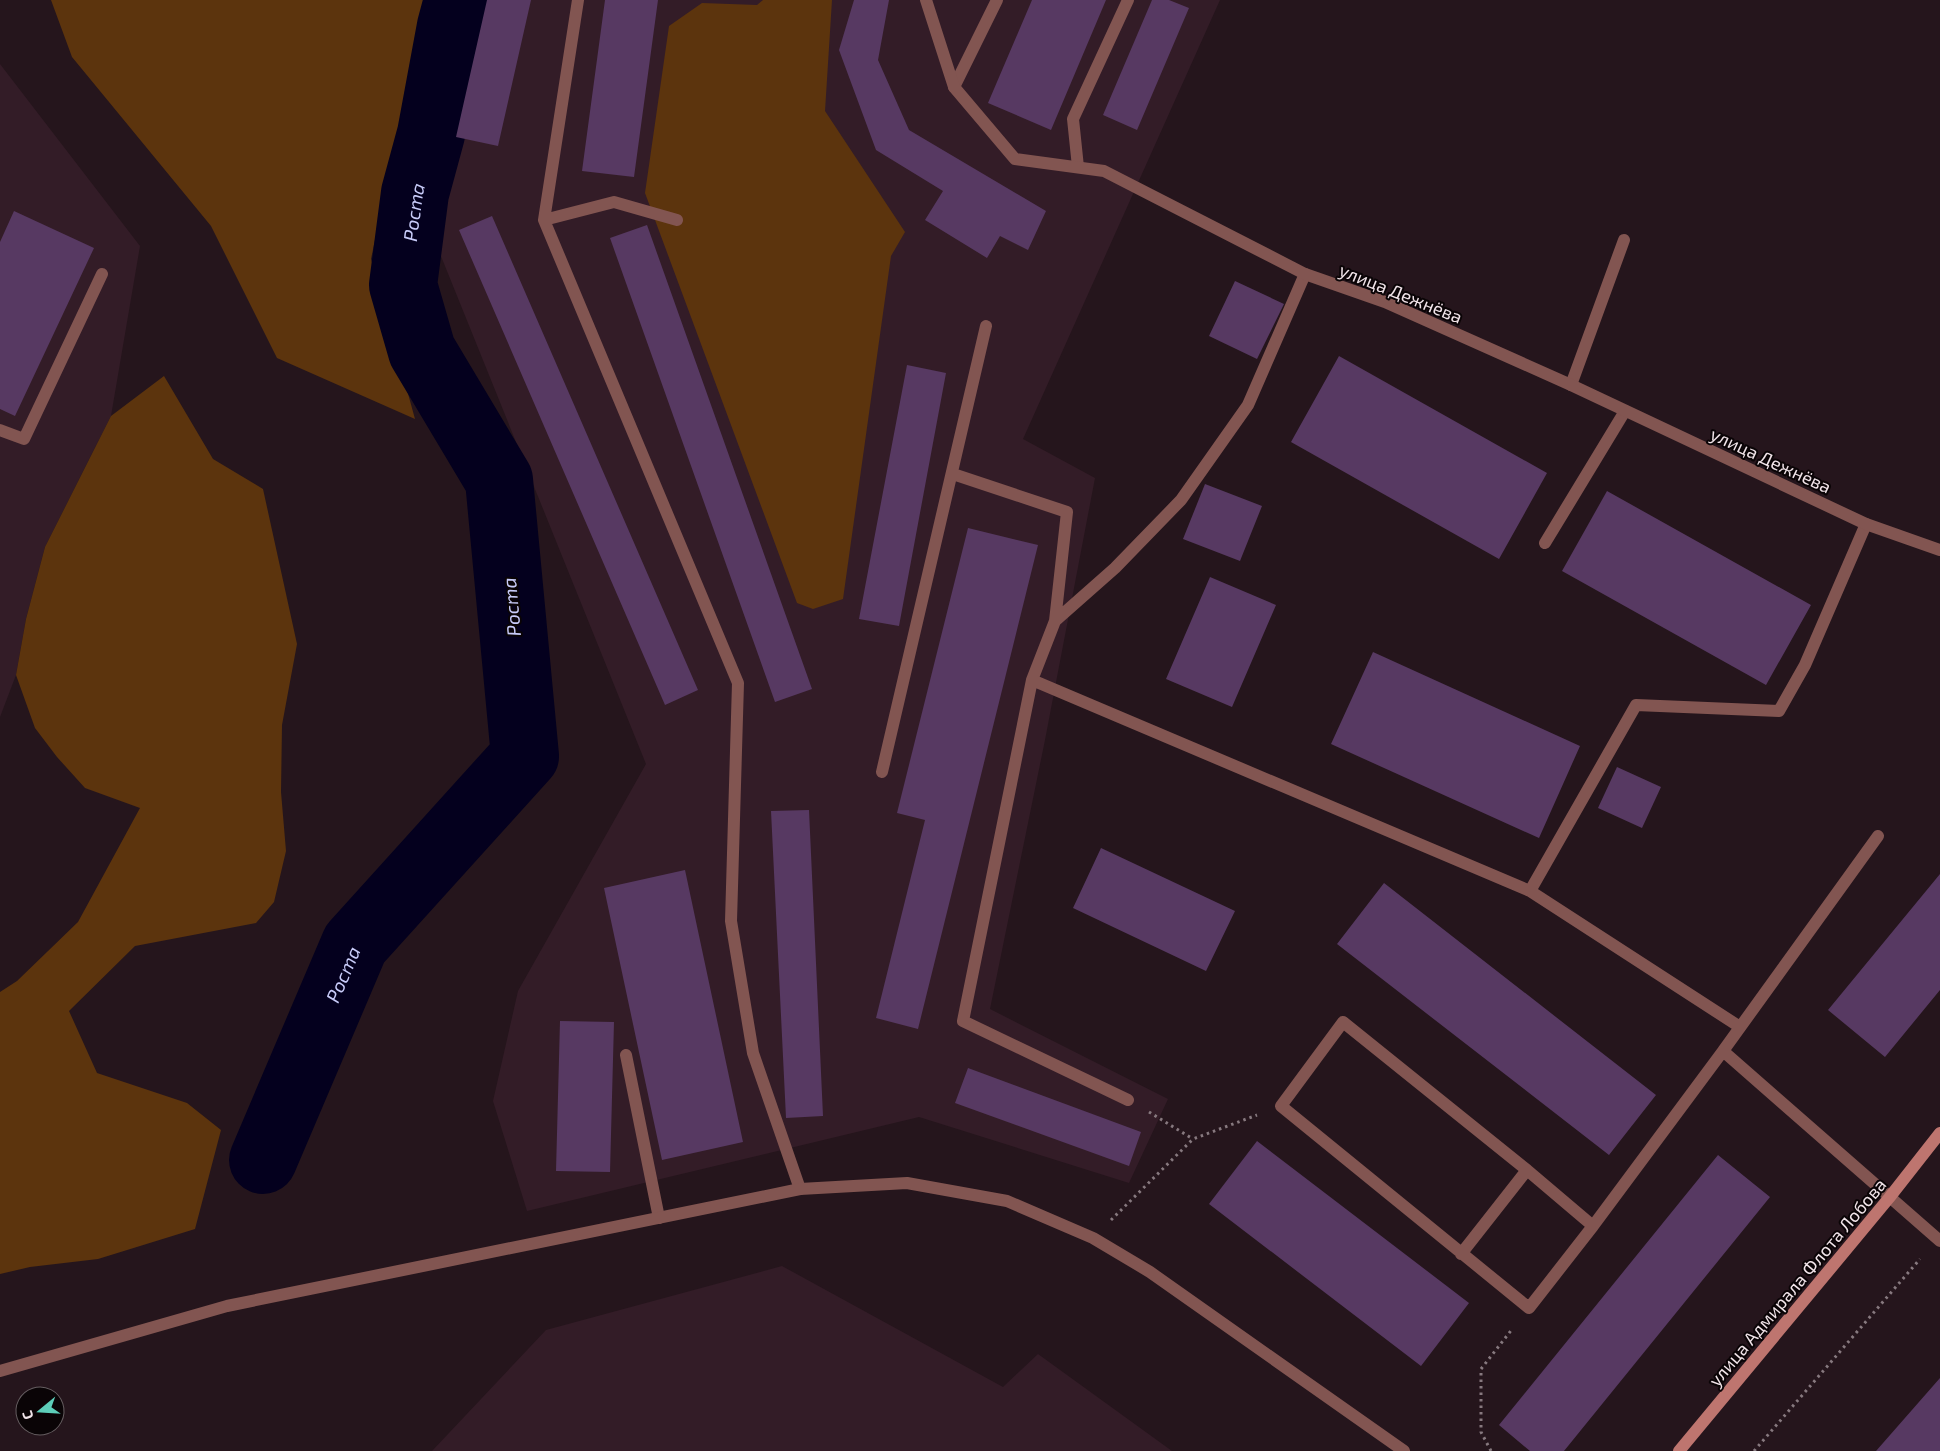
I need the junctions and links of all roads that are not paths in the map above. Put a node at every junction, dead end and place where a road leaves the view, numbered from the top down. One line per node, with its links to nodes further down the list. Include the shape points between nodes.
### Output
1 (578, 0): 7 (street)
2 (926, 0): 5 (street, улица Дежнёва)
3 (997, 0): 5 (street)
4 (1128, 0): 6 (street, via 1073,119)
5 (954, 87): 6 (street, улица Дежнёва, via 1015,159)
6 (1078, 167): 11 (street, улица Дежнёва, via 1104,170)
7 (544, 220): 8 (street, via 614,202); 31 (street, via 738,683 731,921 753,1053)
8 (677, 220)
9 (1624, 240): 13 (street)
10 (102, 274): 15 (street, via 24,440)
11 (1305, 274): 13 (street, улица Дежнёва, via 1385,302); 20 (street, via 1248,404 1181,500 1115,568)
12 (986, 326): 16 (street)
13 (1571, 385): 14 (street, улица Дежнёва)
14 (1625, 411): 17 (street, улица Дежнёва); 18 (street)
15 (0, 430)
16 (953, 474): 20 (street, via 1067,512); 22 (street)
17 (1866, 524): 19 (street, улица Дежнёва); 24 (street, via 1805,666 1779,711 1636,705)
18 (1545, 543)
19 (1940, 550)
20 (1055, 621): 21 (street)
21 (1032, 680): 24 (street); 28 (street, via 963,1021)
22 (882, 772)
23 (1878, 836): 25 (street)
24 (1530, 891): 25 (street)
25 (1740, 1027): 26 (street)
26 (1723, 1050): 32 (street); 34 (street)
27 (626, 1055): 33 (street)
28 (1128, 1100)
29 (1940, 1133): 32 (street, улица Адмирала Флота Лобова)
30 (1527, 1170): 34 (street); 36 (street); 36 (street, via 1343,1022 1281,1106)
31 (800, 1189): 33 (street); 38 (street, via 907,1183 1007,1201 1093,1238 1150,1272)
32 (1889, 1198): 35 (street); 39 (street, улица Адмирала Флота Лобова)
33 (659, 1218): 37 (street, via 227,1306)
34 (1593, 1226): 36 (street, via 1529,1308)
35 (1939, 1240)
36 (1461, 1254)
37 (0, 1371)
38 (1404, 1451)
39 (1679, 1451)

